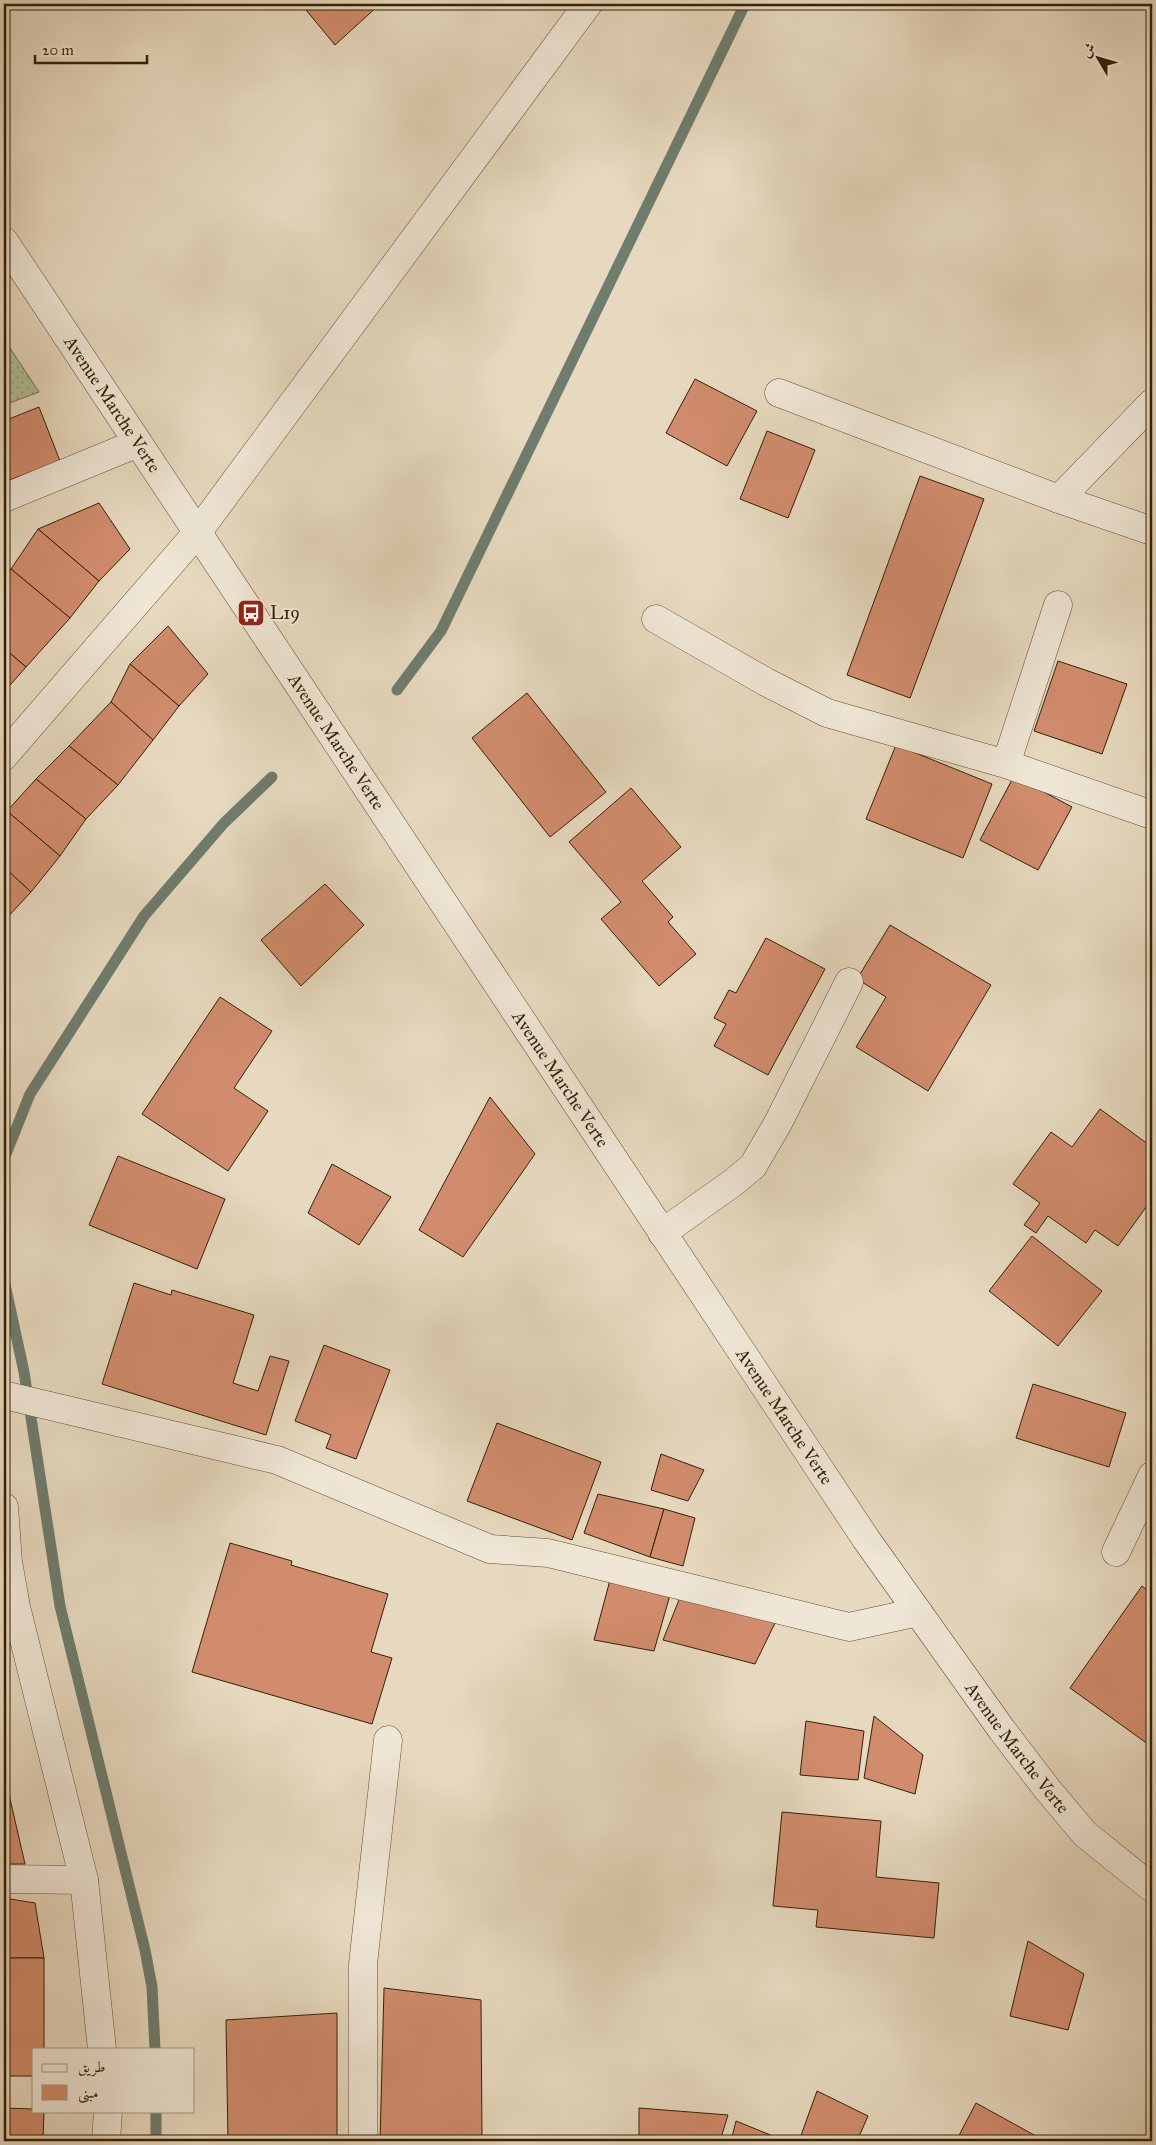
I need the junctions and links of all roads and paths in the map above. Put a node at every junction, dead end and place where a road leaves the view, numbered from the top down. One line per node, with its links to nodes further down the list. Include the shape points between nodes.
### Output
1 (588, 4): 9 (street)
2 (4, 241): 5 (street, Avenue Marche Verte)
3 (779, 392): 7 (street)
4 (1152, 403): 7 (street)
5 (138, 443): 6 (street); 9 (street, Avenue Marche Verte)
6 (4, 498)
7 (1059, 499): 8 (street)
8 (1152, 531)
9 (197, 533): 12 (street); 16 (street, Avenue Marche Verte)
10 (1058, 605): 13 (street)
11 (656, 619): 13 (street, via 827,713)
12 (4, 756)
13 (1006, 764): 14 (street)
14 (1152, 815)
15 (849, 982): 16 (street, via 753,1166)
16 (662, 1233): 22 (street, Avenue Marche Verte)
17 (5, 1395): 22 (street, via 277,1460 490,1549 548,1553 849,1627)
18 (1152, 1476): 20 (street)
19 (4, 1507): 21 (street)
20 (1116, 1552)
21 (7, 1577): 25 (street)
22 (918, 1612): 26 (street, Avenue Marche Verte, via 1002,1730 1085,1834)
23 (388, 1740): 30 (street, via 363,1964)
24 (4, 1879): 25 (street)
25 (84, 1880): 27 (street)
26 (1152, 1888)
27 (102, 2048)
28 (108, 2112): 29 (street)
29 (106, 2141)
30 (363, 2141)

